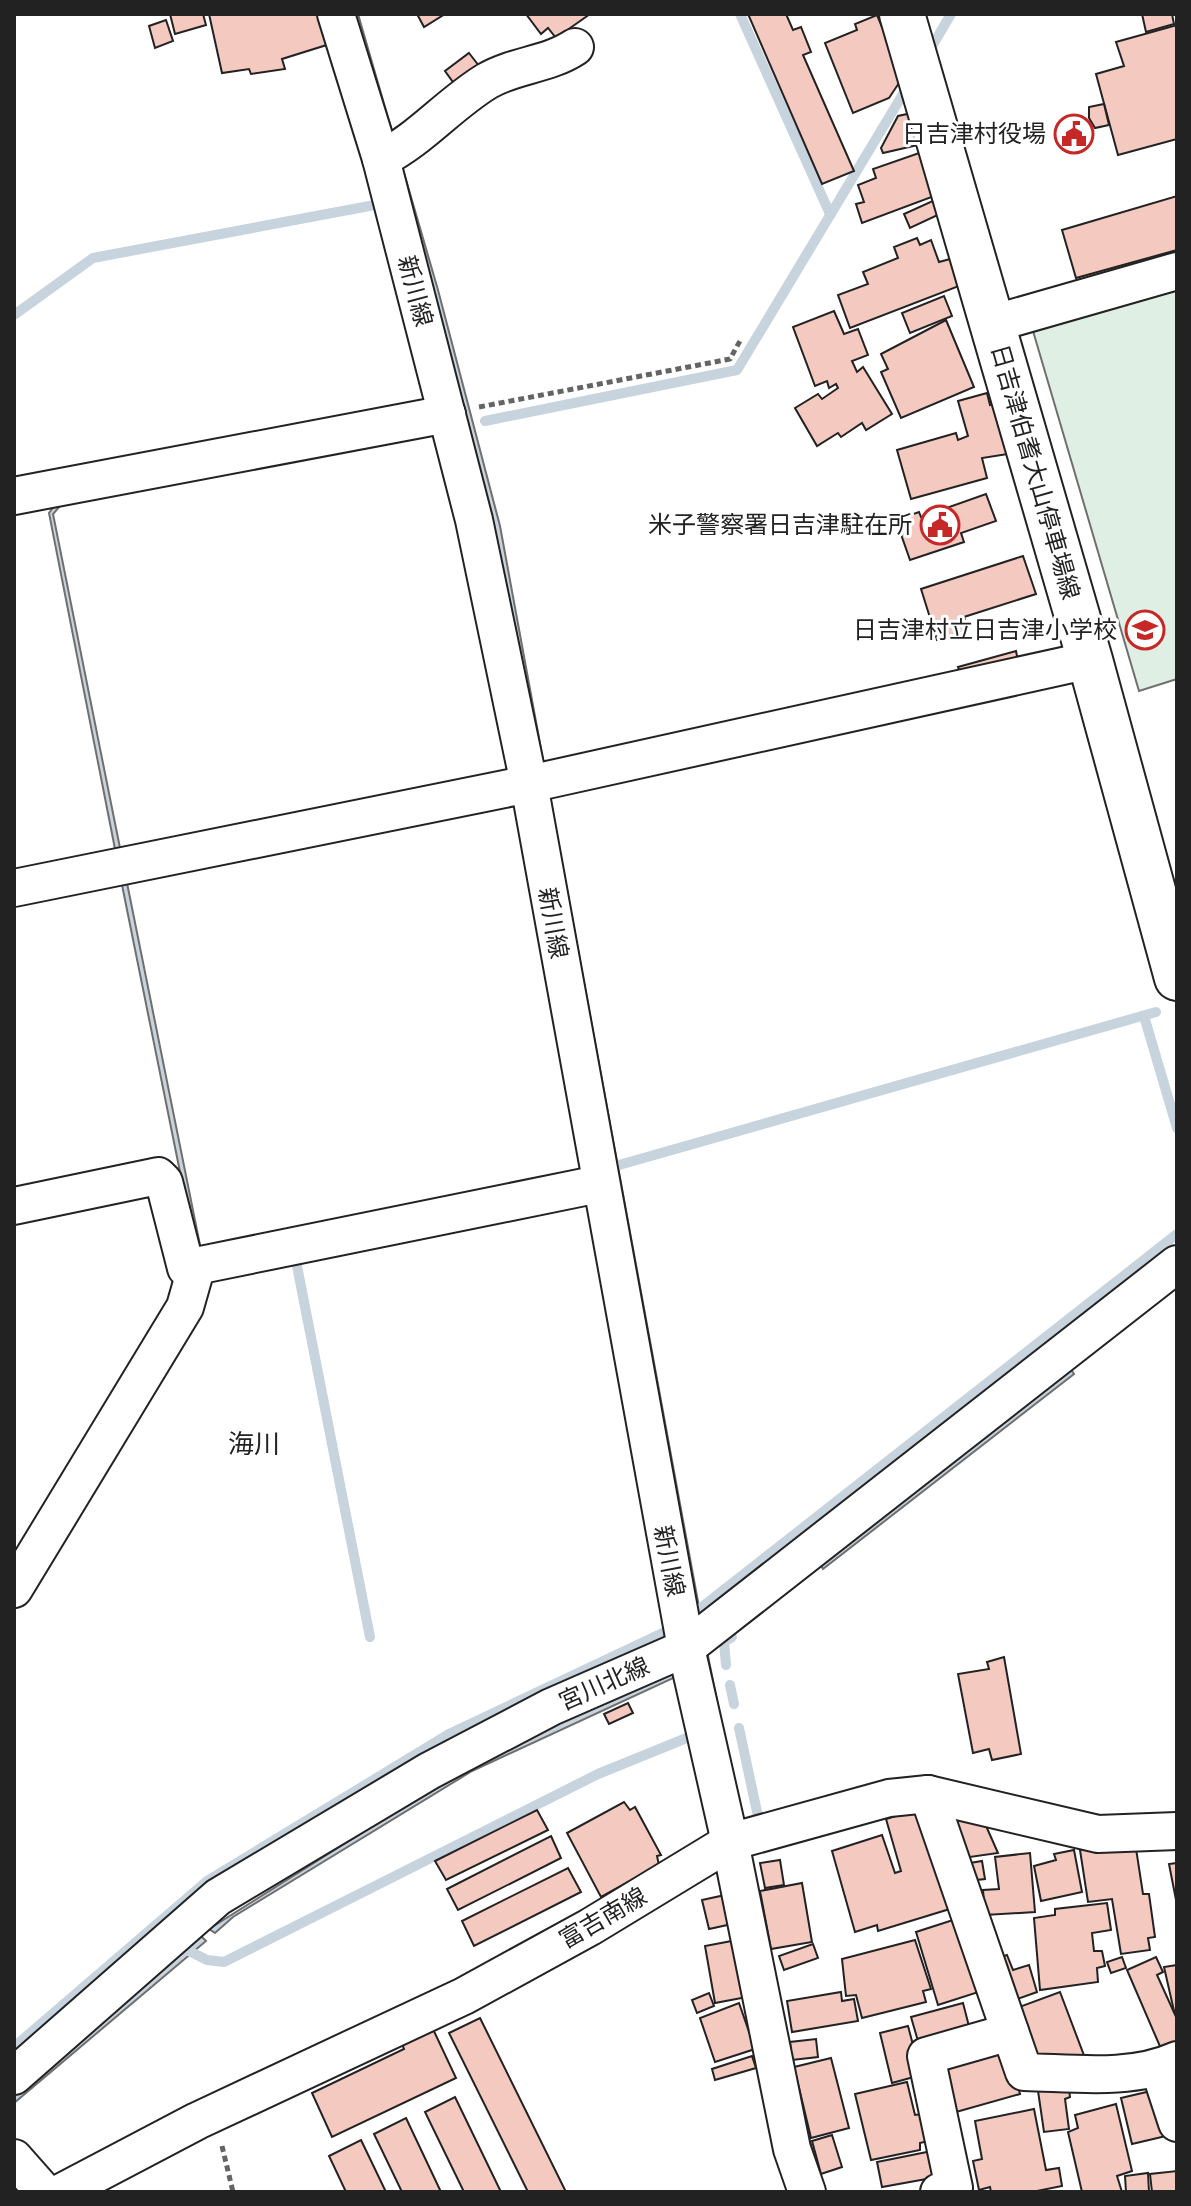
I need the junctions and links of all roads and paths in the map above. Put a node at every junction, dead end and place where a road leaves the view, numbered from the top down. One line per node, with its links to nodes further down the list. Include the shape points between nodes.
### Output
1 (336, 14): 4 (street, 新川線)
2 (902, 14): 6 (main road, 日吉津伯耆大山停車場線)
3 (575, 47): 4 (street, via 556,59 489,80 406,146)
4 (381, 159): 8 (street, 新川線)
5 (1177, 271): 6 (street)
6 (992, 324): 10 (main road, 日吉津伯耆大山停車場線)
7 (741, 339): 8 (path, via 730,359)
8 (447, 414): 9 (street); 11 (street, 新川線)
9 (14, 496)
10 (1090, 660): 11 (street); 13 (main road, 日吉津伯耆大山停車場線)
11 (529, 784): 12 (street); 14 (street, 新川線)
12 (14, 888)
13 (1177, 978)
14 (599, 1184): 17 (street); 19 (street, 新川線)
15 (14, 1206): 17 (street, via 158,1176 186,1268)
16 (1177, 1264): 19 (street, 宮川北線)
17 (197, 1265): 18 (street, via 185,1307)
18 (14, 1589)
19 (686, 1648): 22 (street, 新川線); 25 (street, 宮川北線, via 551,1707 429,1771 218,1897)
20 (928, 1794): 21 (street, 富吉南線, via 1098,1834); 22 (street, 富吉南線, via 889,1798); 23 (street)
21 (1177, 1831)
22 (730, 1842): 26 (street, 富吉南線, via 464,1996); 32 (street, 新川線, via 792,2149)
23 (1010, 2032): 24 (street, via 1024,2072 1107,2074); 33 (street, via 926,2056 954,2188)
24 (1168, 2064): 27 (street)
25 (14, 2076)
26 (210, 2116): 30 (street, 富吉南線); 31 (path)
27 (1177, 2123)
28 (14, 2158): 29 (street)
29 (44, 2192)
30 (62, 2192)
31 (233, 2192)
32 (807, 2192)
33 (939, 2192)

